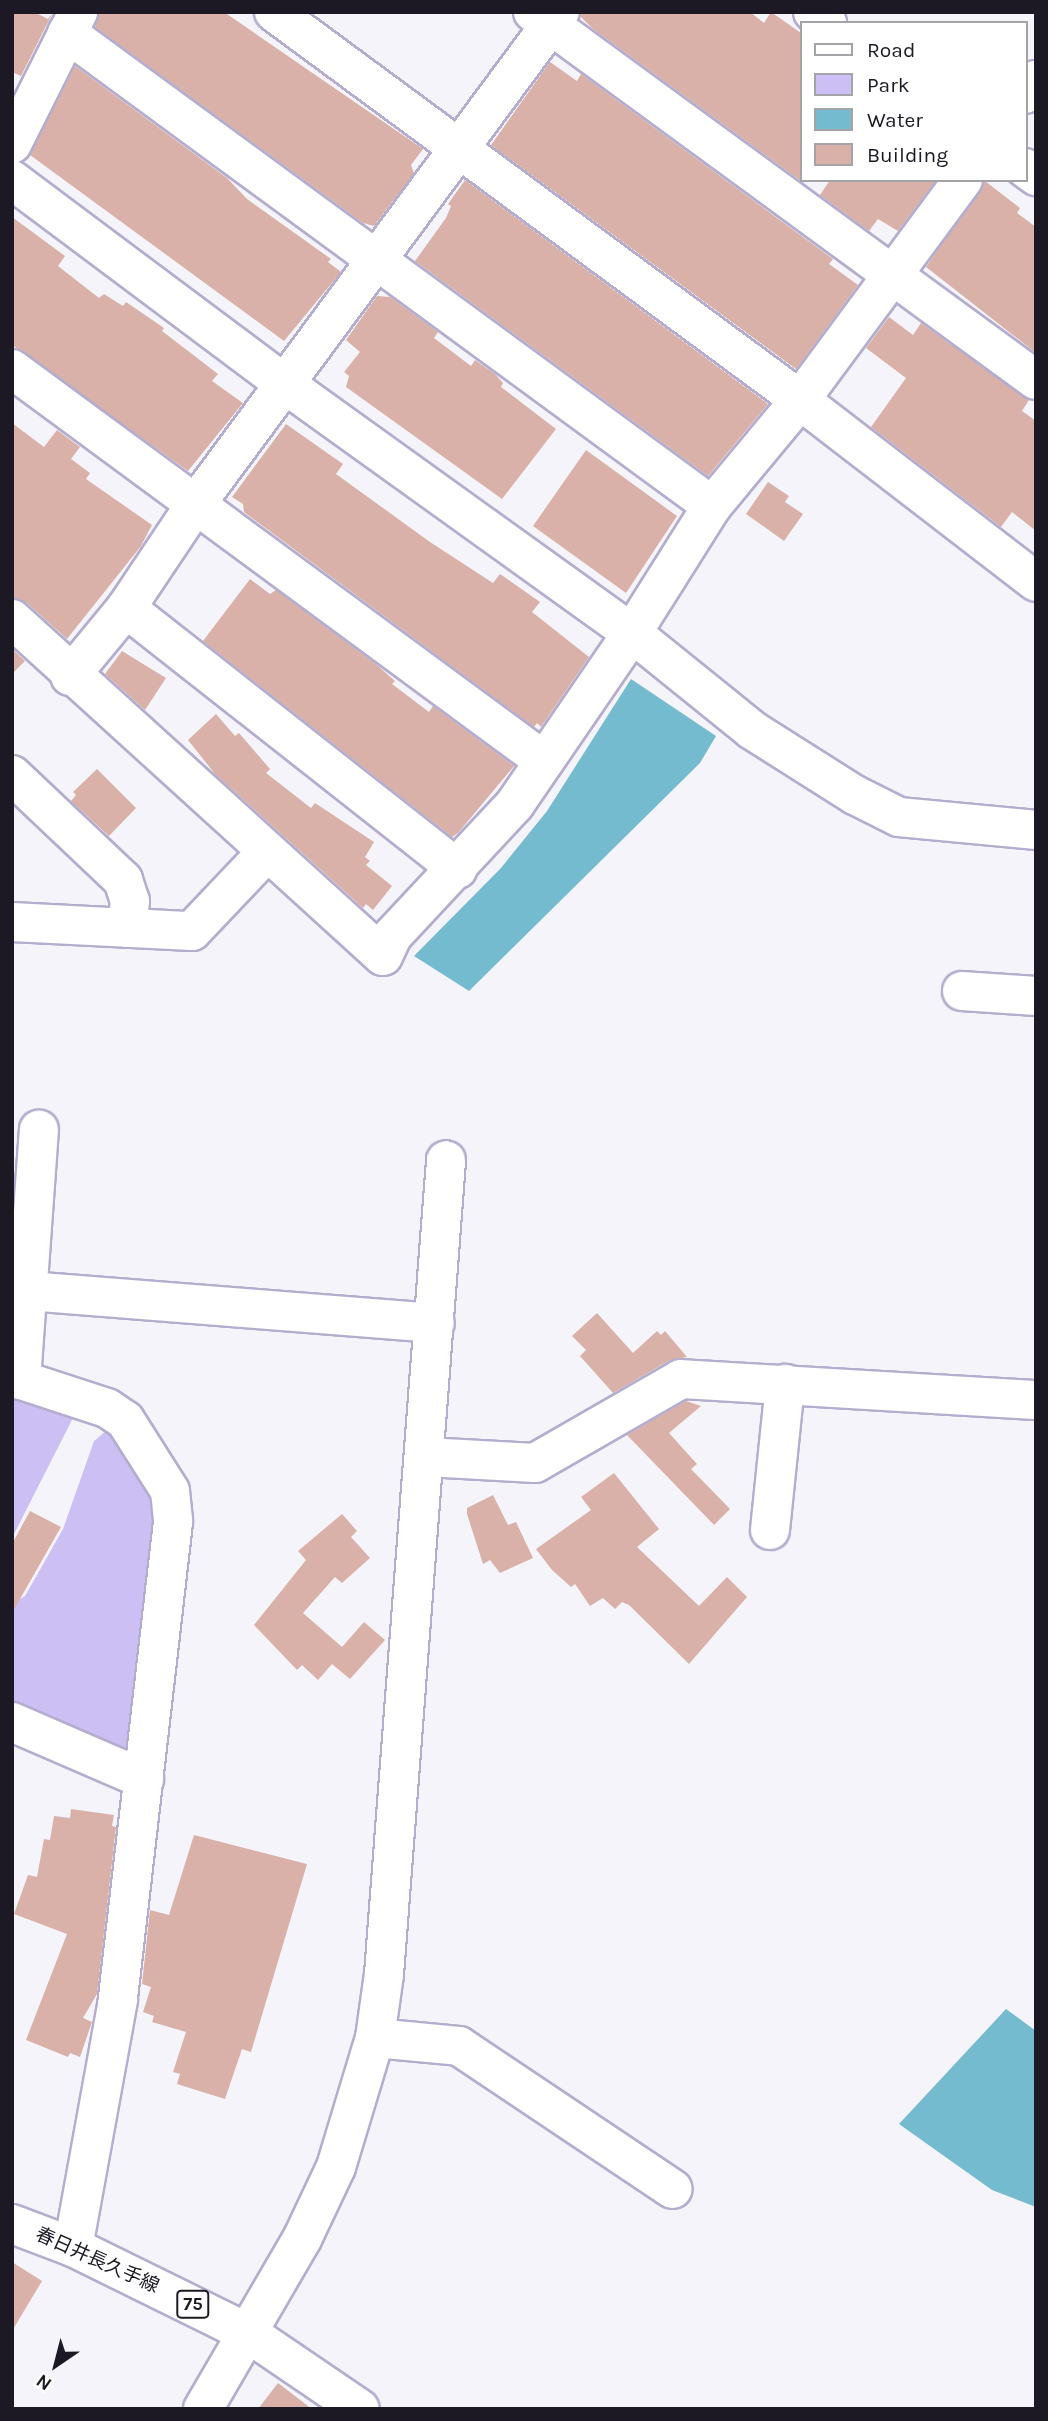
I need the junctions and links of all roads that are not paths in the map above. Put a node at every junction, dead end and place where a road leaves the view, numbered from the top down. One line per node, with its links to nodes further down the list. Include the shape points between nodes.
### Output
1 (274, 12): 5 (street)
2 (548, 17): 5 (street); 9 (street)
3 (72, 23): 4 (street); 8 (street)
4 (12, 144)
5 (457, 151): 8 (street); 13 (street)
6 (12, 180): 12 (street)
7 (962, 182): 9 (street)
8 (376, 261): 12 (street); 15 (street)
9 (894, 276): 11 (street); 13 (street)
10 (12, 369): 14 (street)
11 (1036, 380)
12 (285, 384): 14 (street); 19 (street)
13 (800, 400): 15 (street); 16 (street)
14 (195, 505): 17 (street); 21 (street)
15 (712, 506): 19 (street)
16 (1036, 582)
17 (126, 608): 20 (street); 25 (street)
18 (12, 620): 20 (street)
19 (632, 633): 21 (street); 23 (street, via 752,730 855,795 900,817)
20 (70, 676): 24 (street)
21 (544, 761): 25 (street)
22 (12, 775): 27 (street, via 123,880 130,901)
23 (1036, 830)
24 (267, 852): 25 (street, via 383,956 393,935); 27 (street, via 192,931)
25 (458, 869)
26 (12, 922): 27 (street)
27 (127, 928)
28 (962, 991): 29 (street)
29 (1036, 996)
30 (39, 1130): 32 (street)
31 (446, 1160): 33 (street)
32 (28, 1291): 33 (street); 34 (street)
33 (435, 1323): 37 (street)
34 (15, 1378): 40 (street, via 107,1408 125,1420 170,1491 173,1522)
35 (785, 1384): 36 (street); 37 (street, via 681,1379 535,1463); 38 (street)
36 (1036, 1400)
37 (426, 1457): 41 (street, via 386,1961)
38 (770, 1530)
39 (12, 1722): 40 (street)
40 (144, 1779): 44 (street, via 118,2000)
41 (375, 2038): 42 (street, via 459,2046); 45 (street, via 336,2167)
42 (673, 2189)
43 (12, 2224): 44 (street, 春日井長久手線 / 75)
44 (73, 2248): 45 (street, 春日井長久手線 / 75)
45 (248, 2333): 46 (street); 47 (street, 春日井長久手線 / 75)
46 (203, 2409)
47 (360, 2409)

